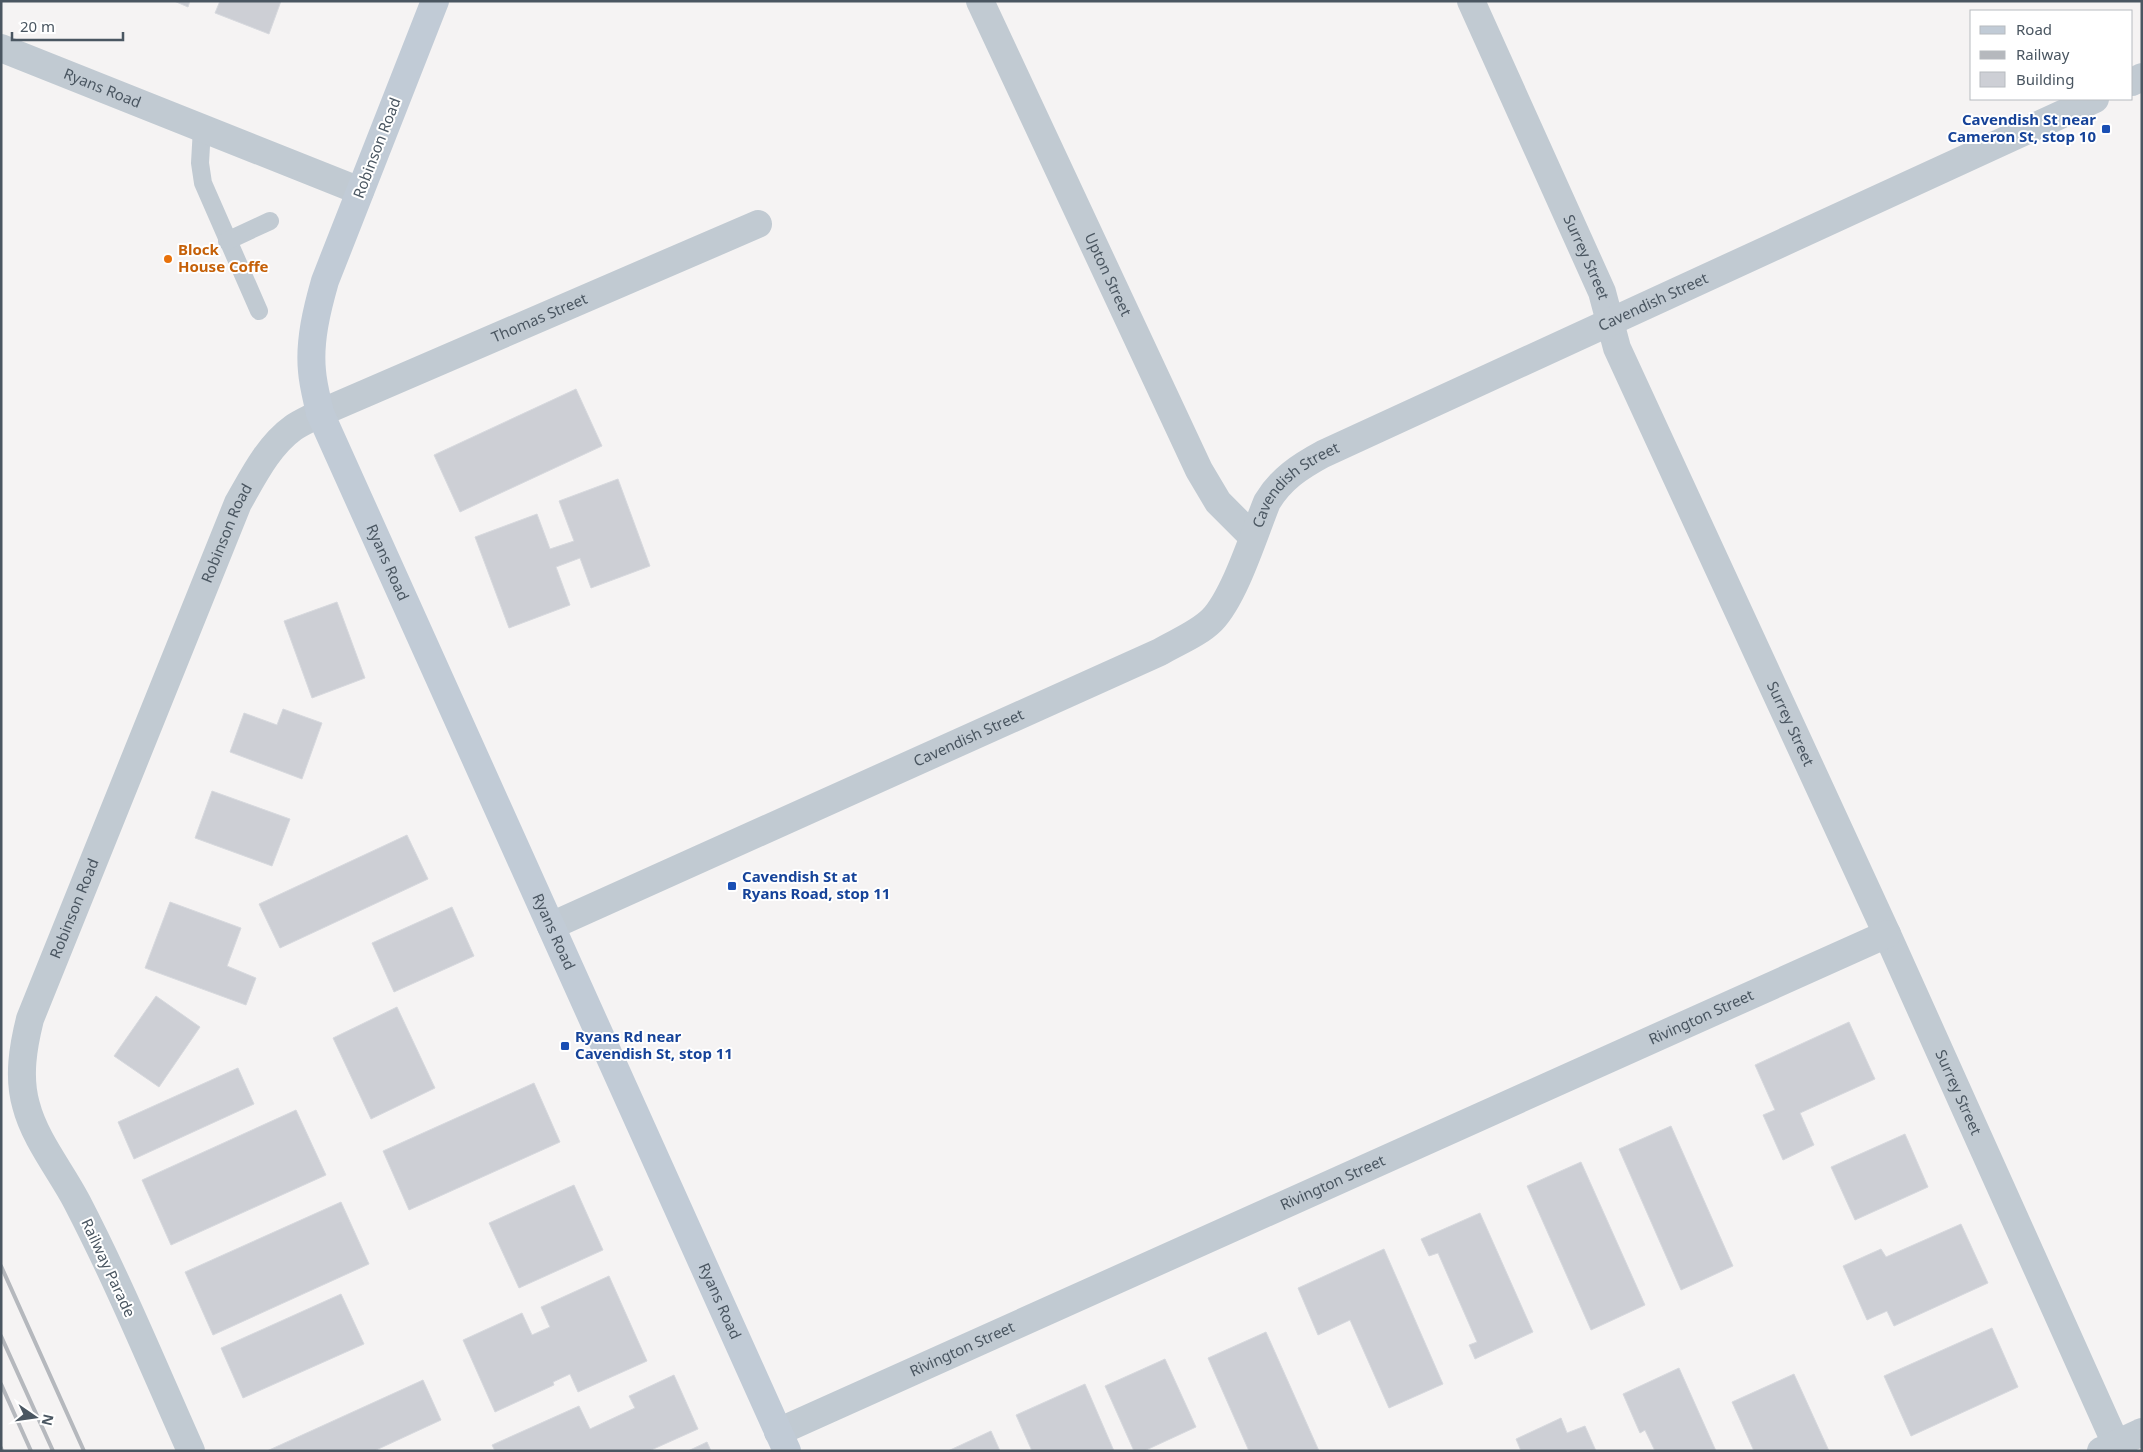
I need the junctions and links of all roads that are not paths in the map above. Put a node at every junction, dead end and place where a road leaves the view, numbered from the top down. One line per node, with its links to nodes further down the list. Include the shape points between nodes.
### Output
1 (435, 1): 7 (street, Robinson Road)
2 (980, 1): 14 (street, Upton Street, via 1199,470 1221,506)
3 (1470, 1): 12 (street, Surrey Street, via 1602,292)
4 (1, 48): 6 (street, Ryans Road)
5 (2093, 100): 12 (street, Cavendish Street)
6 (202, 128): 7 (street, Ryans Road); 10 (lane, via 200,163 203,183)
7 (360, 191): 13 (street, Robinson Road, via 318,306 311,356)
8 (270, 221): 10 (lane)
9 (758, 224): 13 (street, Thomas Street)
10 (227, 241): 11 (lane)
11 (259, 311)
12 (1610, 321): 14 (street, Cavendish Street, via 1297,468 1273,492); 16 (street, Surrey Street, via 1617,348)
13 (320, 413): 15 (street, Ryans Road); 17 (street, Robinson Road, via 293,428 282,439 256,472 238,503 30,1019 24,1043)
14 (1253, 537): 15 (street, Cavendish Street, via 1229,594 1212,619 1176,643)
15 (551, 926): 19 (street, Ryans Road)
16 (1887, 934): 19 (street, Rivington Street); 20 (street, Surrey Street)
17 (22, 1087): 21 (street, Railway Parade, via 37,1133 77,1202)
18 (2142, 1432): 20 (street)
19 (783, 1441)
20 (2109, 1447)
21 (190, 1451)

